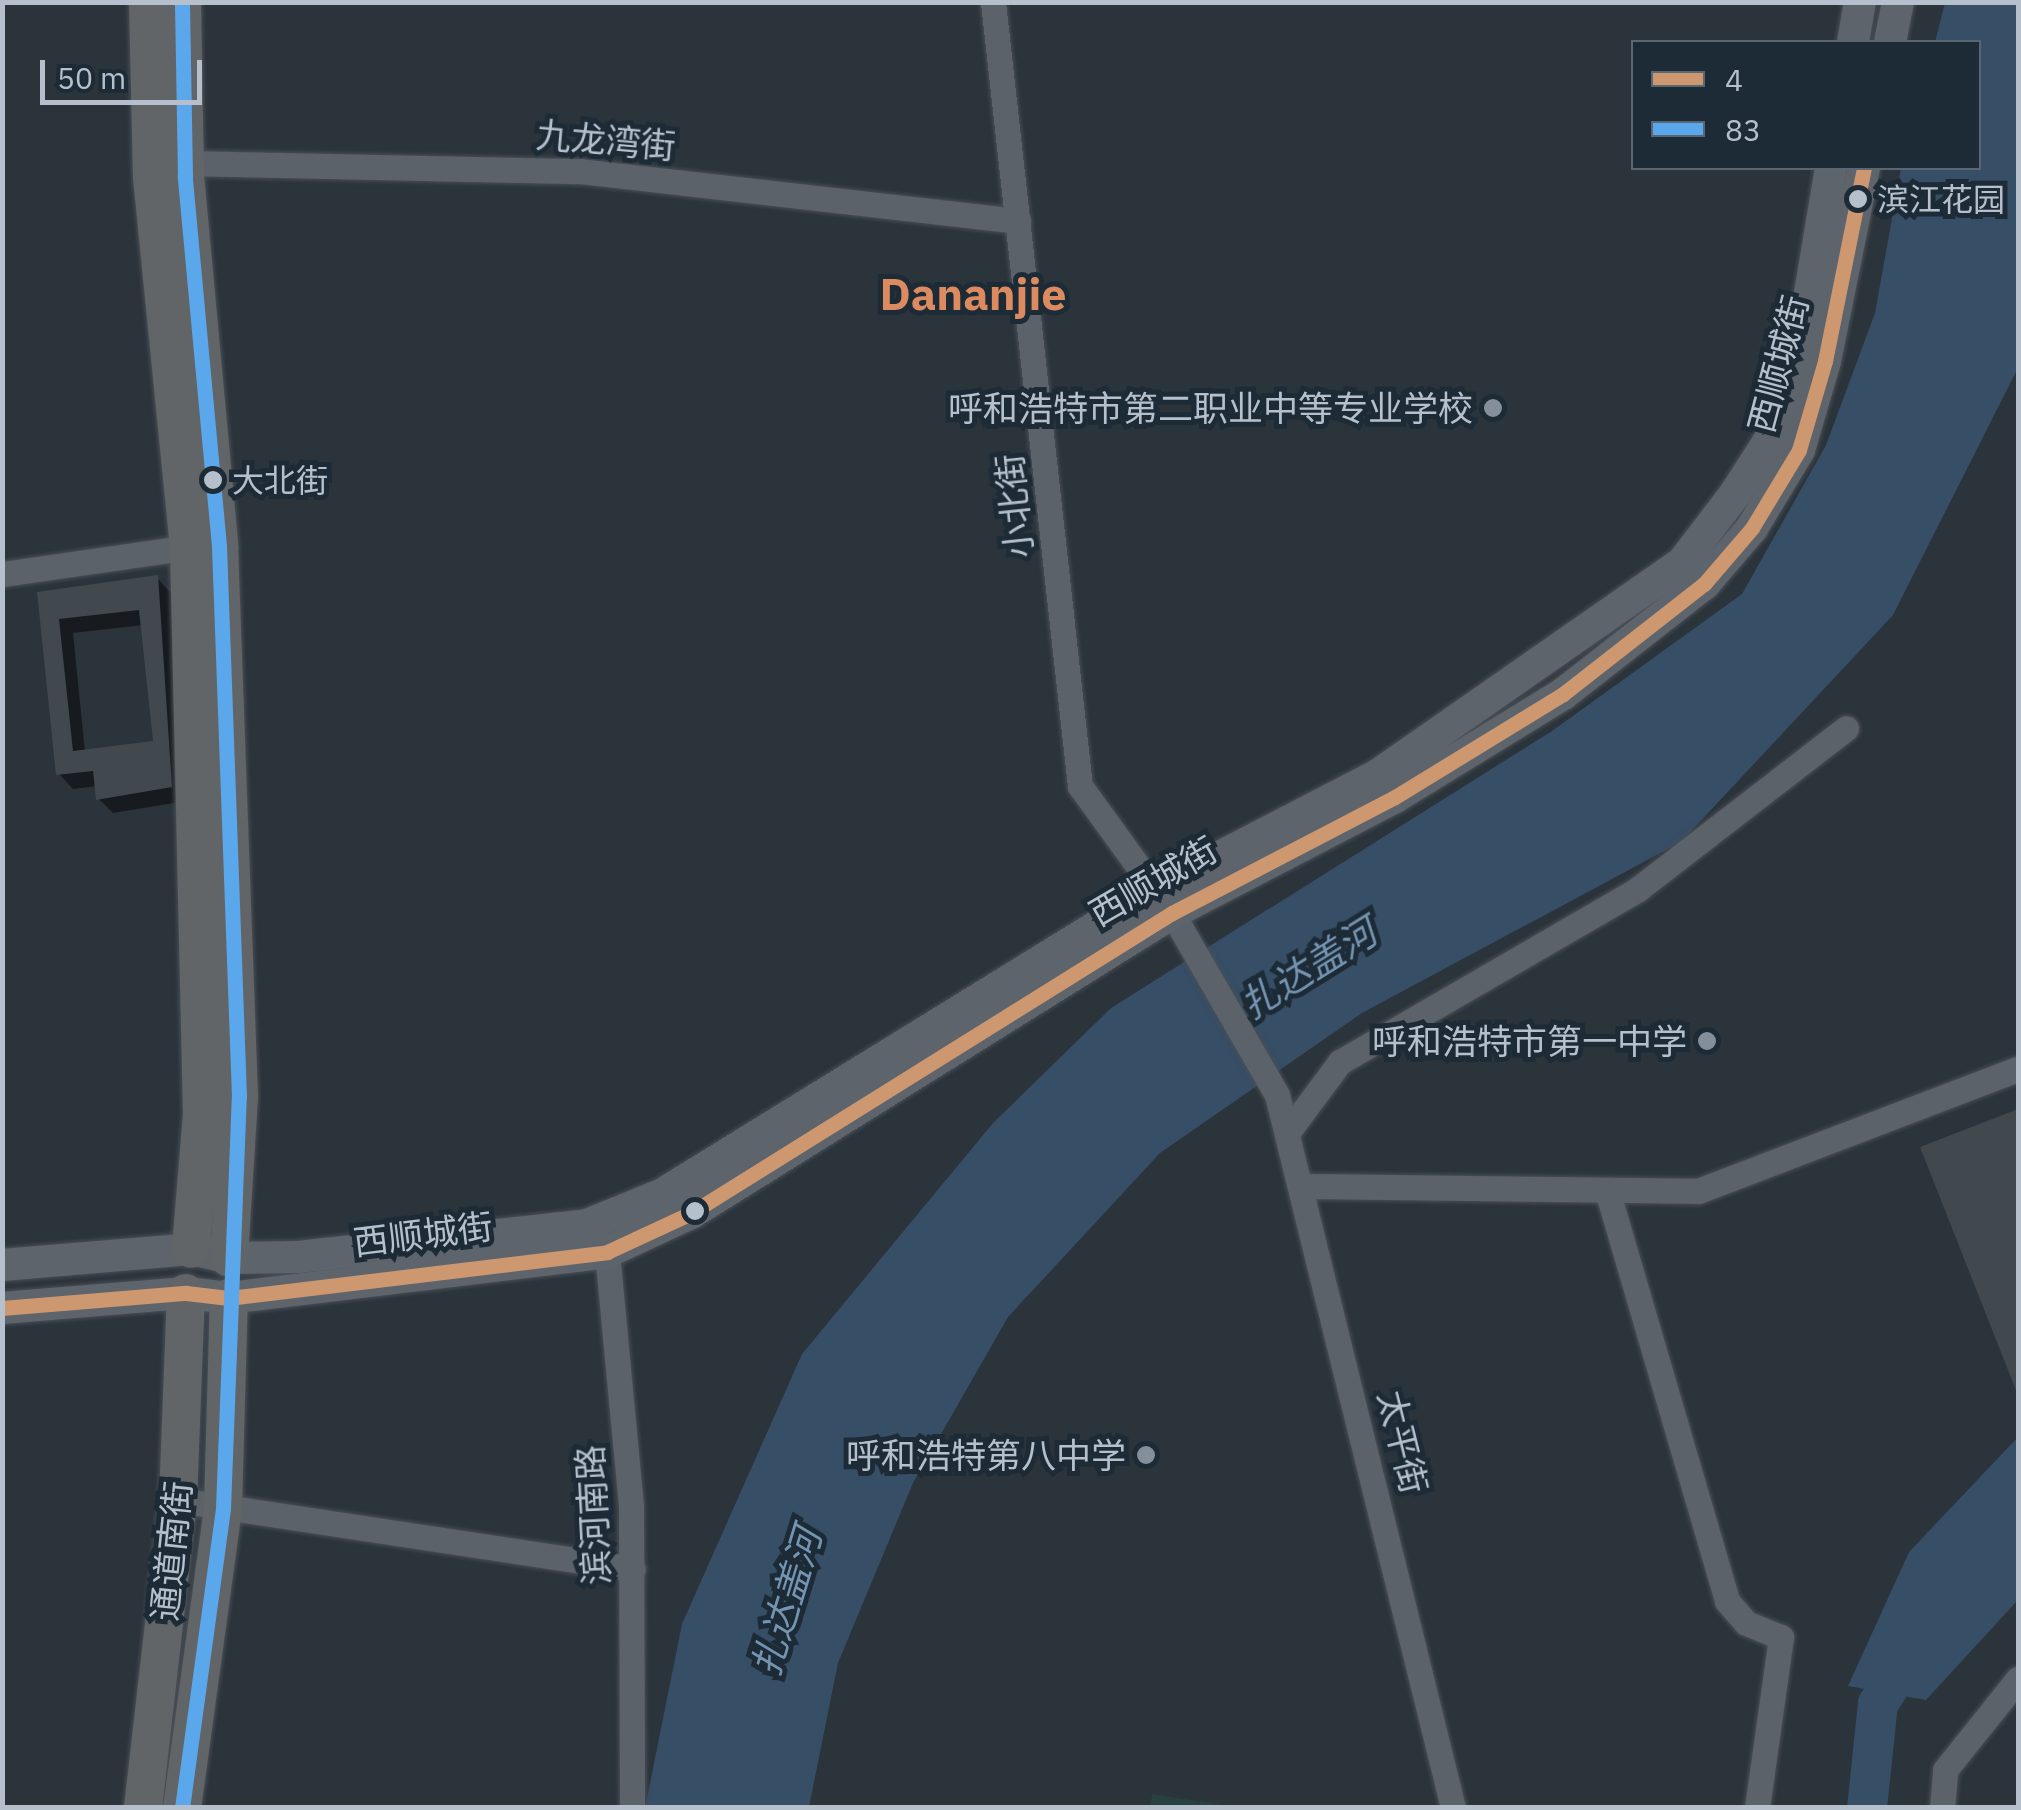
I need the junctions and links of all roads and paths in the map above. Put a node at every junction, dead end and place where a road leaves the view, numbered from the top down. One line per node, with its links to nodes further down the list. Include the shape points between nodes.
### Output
1 (148, 2): 12 (highway, via 152,177)
2 (182, 2): 8 (highway)
3 (993, 2): 11 (street, 小北街)
4 (1860, 2): 6 (main road)
5 (1898, 2): 7 (main road)
6 (1853, 40)
7 (1890, 40)
8 (185, 162): 11 (street, 九龙湾街, via 580,171); 24 (highway, via 220,546 239,1097)
9 (1831, 170): 15 (main road, 西顺城街, via 1800,352 1778,427 1682,562 1378,775)
10 (1864, 170): 15 (main road, 西顺城街, via 1800,450 1752,528 1704,584 1563,694 1395,797)
11 (1018, 221): 15 (street, 小北街, via 1080,786)
12 (189, 547): 13 (street); 22 (highway, via 202,1114)
13 (2, 574)
14 (1846, 728): 18 (street, via 1638,889 1340,1062)
15 (1164, 902): 17 (street, 小北街); 21 (main road, 西顺城街, via 664,1194); 23 (main road, 西顺城街, via 692,1213)
16 (2018, 1069): 20 (street, via 1698,1192)
17 (1277, 1095): 18 (street, 太平街)
18 (1286, 1132): 19 (street, 太平街)
19 (1301, 1186): 20 (street); 36 (street, 太平街)
20 (1608, 1190): 37 (street, via 1727,1601 1746,1623 1782,1638)
21 (587, 1225): 23 (street); 24 (main road, 西顺城街, via 298,1257)
22 (191, 1249): 24 (main road, 西顺城街); 25 (main road, 西顺城街); 26 (main road)
23 (607, 1252): 27 (main road, 西顺城街); 31 (street, 滨河南路)
24 (229, 1258): 27 (main road, 通道南街)
25 (2, 1266)
26 (186, 1293): 27 (main road, 西顺城街); 28 (main road, 西顺城街); 29 (highway, 通道南街)
27 (229, 1298): 30 (highway, 通道南街)
28 (2, 1308)
29 (178, 1500): 30 (street); 33 (highway, 通道南街)
30 (223, 1508): 31 (street); 34 (highway, 通道南街)
31 (632, 1569): 35 (street, 滨河南路)
32 (2018, 1678): 38 (street, via 1946,1770)
33 (143, 1808)
34 (182, 1808)
35 (632, 1808)
36 (1452, 1808)
37 (1757, 1808)
38 (1942, 1808)

